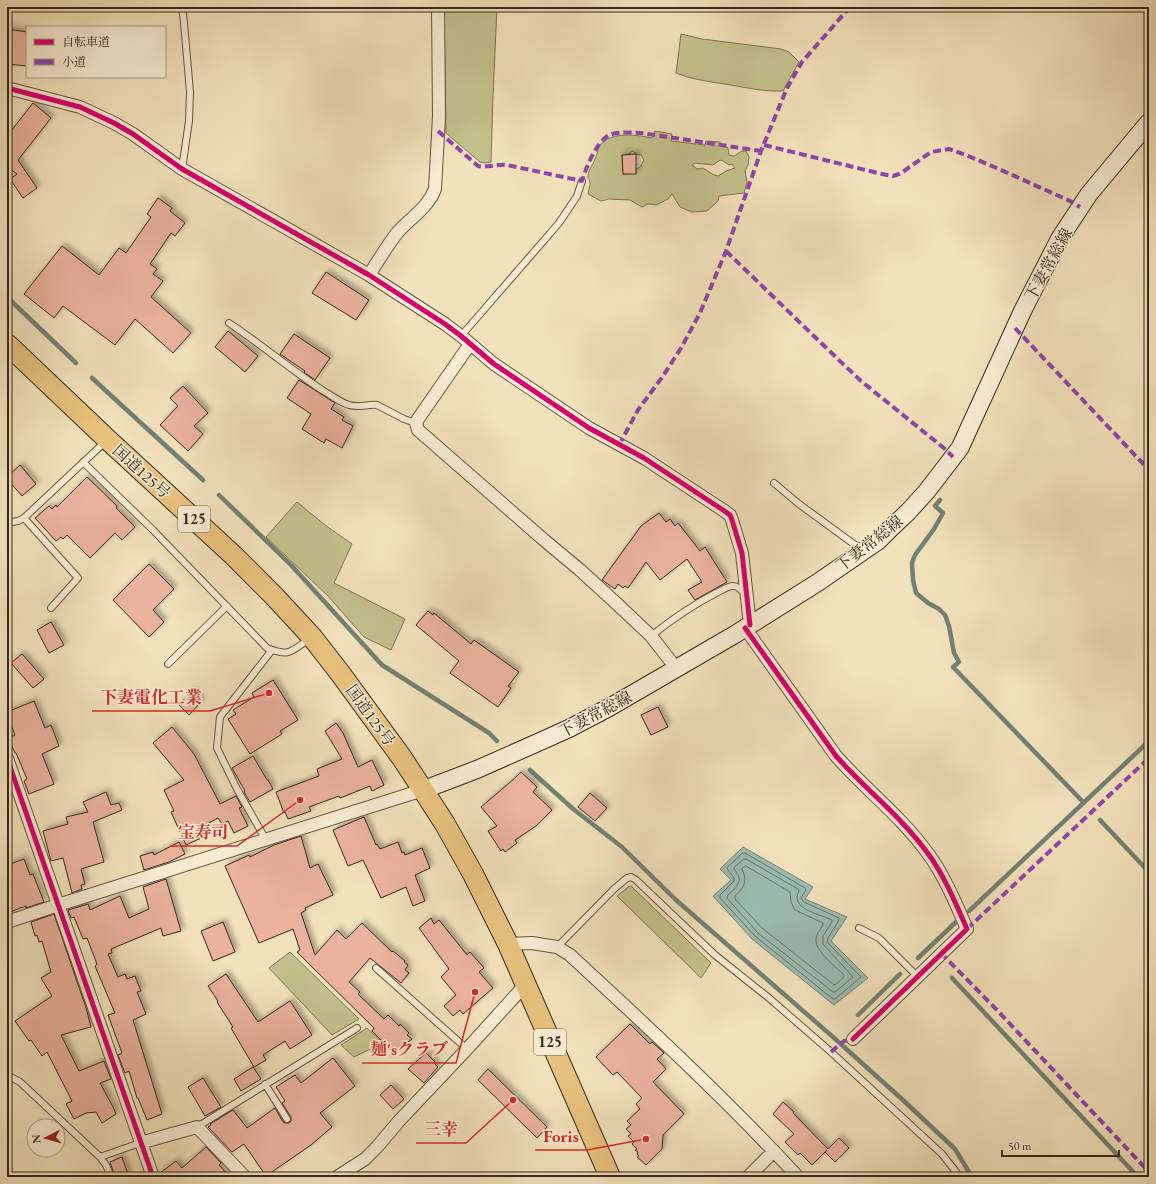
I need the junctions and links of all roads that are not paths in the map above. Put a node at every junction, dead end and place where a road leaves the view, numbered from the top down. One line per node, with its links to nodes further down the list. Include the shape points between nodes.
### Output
1 (182, 7): 5 (lane, via 190,92 189,121)
2 (438, 7): 7 (street, via 435,189 424,207 398,233)
3 (7, 88): 5 (street, via 80,107 133,134)
4 (1149, 122): 18 (main road, 下妻常総線, via 1089,194 1060,238 1023,310 960,448 908,512)
5 (182, 169): 7 (street)
6 (582, 181): 9 (lane, via 577,196 559,223)
7 (369, 275): 9 (street)
8 (230, 323): 12 (lane, via 311,383 339,400 356,406 377,405 404,420)
9 (461, 336): 11 (street)
10 (7, 344): 13 (highway, 国道125号 / 125)
11 (470, 344): 12 (street); 19 (street, via 494,364 589,428 644,458 730,515 742,553)
12 (416, 423): 23 (street, via 422,434 590,579)
13 (107, 439): 14 (lane); 24 (highway, 国道125号 / 125, via 233,555)
14 (83, 462): 16 (lane); 20 (lane)
15 (774, 483): 18 (lane)
16 (24, 518): 17 (lane); 21 (lane, via 78,578)
17 (7, 523)
18 (864, 551): 22 (main road, 下妻常総線)
19 (747, 596): 22 (street); 23 (lane, via 738,587 728,587 706,598)
20 (227, 606): 25 (lane, via 267,648); 26 (lane)
21 (51, 608)
22 (748, 626): 27 (main road, 下妻常総線); 37 (street, via 836,756 904,824 929,855 953,898 967,929)
23 (651, 636): 27 (street)
24 (312, 637): 25 (lane, via 290,653); 29 (highway, 国道125号 / 125)
25 (272, 650): 30 (lane, via 220,717 217,748)
26 (168, 664)
27 (676, 668): 29 (main road, 下妻常総線, via 570,728 478,769)
28 (7, 758): 31 (street)
29 (423, 790): 30 (street); 34 (highway, 国道125号 / 125, via 473,874)
30 (266, 840): 31 (street)
31 (58, 904): 32 (street); 46 (street)
32 (7, 922)
33 (859, 928): 37 (lane, via 879,938)
34 (508, 944): 35 (street, via 532,943); 38 (highway, 国道125号 / 125)
35 (557, 947): 47 (street, via 570,954 646,1025); 56 (lane, via 614,889 632,877 715,955 831,1052 942,1154)
36 (376, 968): 41 (lane)
37 (917, 976): 40 (street)
38 (525, 985): 41 (street); 53 (highway, 国道125号 / 125)
39 (356, 1028): 43 (lane)
40 (853, 1039)
41 (467, 1049): 52 (street, via 365,1159)
42 (7, 1075): 48 (lane, via 20,1082)
43 (265, 1084): 44 (lane); 45 (lane)
44 (287, 1119)
45 (197, 1127): 46 (street); 51 (street)
46 (140, 1143): 48 (lane); 50 (street)
47 (774, 1151): 54 (street); 55 (street)
48 (100, 1158): 49 (lane)
49 (111, 1177)
50 (153, 1177)
51 (245, 1177)
52 (337, 1177)
53 (610, 1177)
54 (748, 1177)
55 (798, 1177)
56 (960, 1177)

